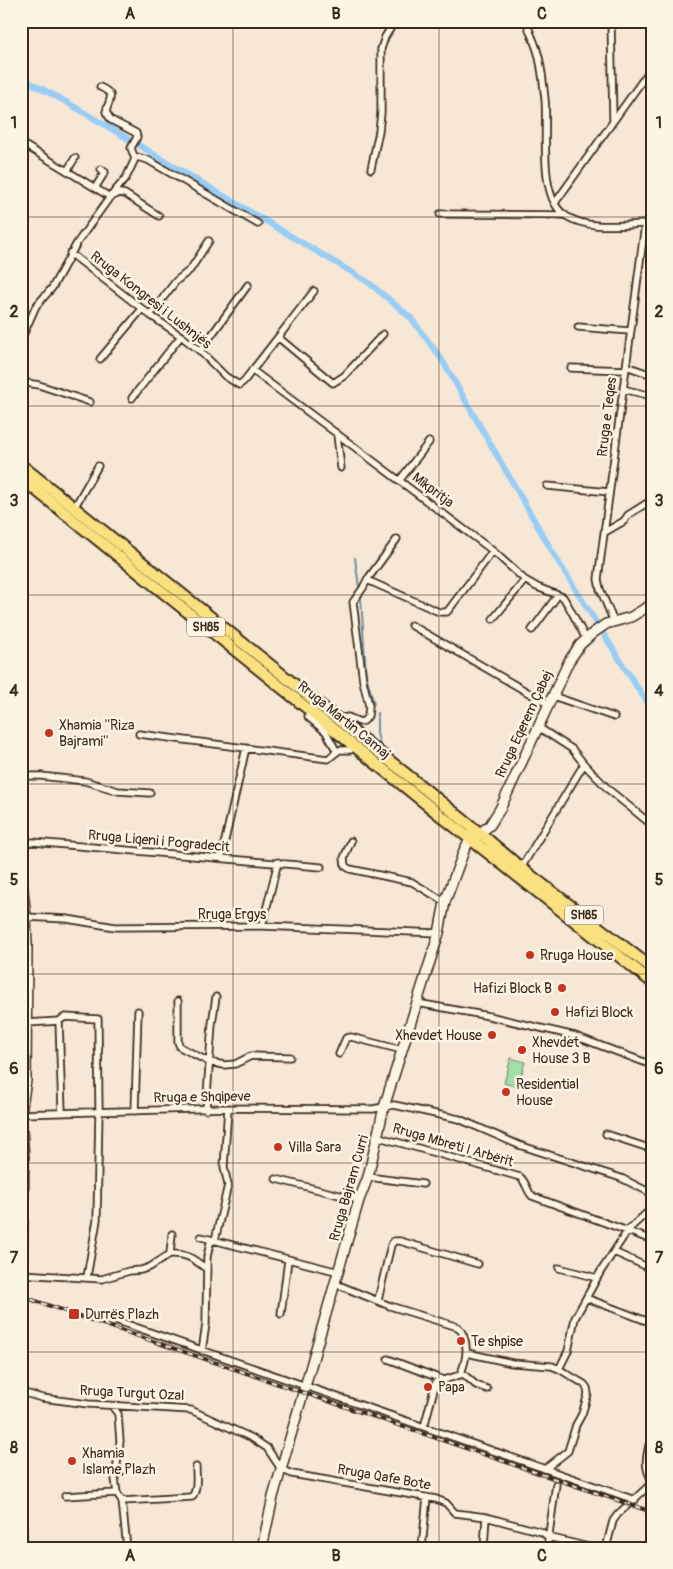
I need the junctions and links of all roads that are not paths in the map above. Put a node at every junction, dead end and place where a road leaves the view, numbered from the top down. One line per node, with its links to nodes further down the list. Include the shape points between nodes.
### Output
1 (395, 21): 12 (street, via 381,49 380,131)
2 (526, 21): 17 (street, via 538,52 545,101 549,188)
3 (611, 21): 8 (street)
4 (652, 21): 5 (street)
5 (652, 31)
6 (652, 66): 8 (street)
7 (100, 87): 11 (street, via 110,94 108,117 133,131 137,137 131,148)
8 (613, 120): 17 (street)
9 (21, 143): 14 (street)
10 (76, 158): 14 (street)
11 (135, 159): 16 (street, via 130,172); 22 (street, via 148,160)
12 (371, 168)
13 (101, 169): 15 (street, via 105,172)
14 (67, 171): 15 (street)
15 (95, 188): 16 (street)
16 (110, 197): 21 (street, via 126,194); 25 (street)
17 (555, 203): 19 (street)
18 (440, 214): 19 (street)
19 (565, 215): 23 (street, via 600,226)
20 (651, 215): 23 (street, Rruga e Teqes)
21 (159, 216)
22 (258, 224)
23 (645, 224): 31 (street, Rruga e Teqes)
24 (209, 240): 29 (street, via 190,270 176,281)
25 (70, 253): 28 (street, Rruga Kongresi i Lushnjës); 35 (street, via 52,288 31,314)
26 (248, 285): 36 (street)
27 (314, 291): 34 (street, Rruga Kongresi i Lushnjës)
28 (142, 309): 29 (street, Rruga Kongresi i Lushnjës); 37 (street)
29 (150, 315): 33 (street, Rruga Kongresi i Lushnjës)
30 (578, 327): 31 (street)
31 (630, 331): 39 (street, Rruga e Teqes)
32 (383, 334): 34 (street, via 344,376 333,383)
33 (181, 336): 36 (street, Rruga Kongresi i Lushnjës); 45 (street)
34 (279, 338): 40 (street, Rruga Kongresi i Lushnjës)
35 (21, 340)
36 (200, 351): 40 (street, Rruga Kongresi i Lushnjës, via 236,384 242,384)
37 (100, 359)
38 (571, 368): 39 (street)
39 (626, 368): 41 (street); 43 (street, Rruga e Teqes)
40 (252, 370): 47 (street, Mikpritja)
41 (652, 375)
42 (21, 382): 46 (street)
43 (623, 389): 44 (street); 55 (street, Rruga e Teqes)
44 (652, 396)
45 (132, 398)
46 (90, 402)
47 (337, 435): 51 (street); 53 (street, Mikpritja)
48 (429, 442): 53 (street)
49 (21, 465): 57 (highway, Rruga Martin Camaj / SH85)
50 (98, 466): 57 (street)
51 (341, 468)
52 (21, 478): 71 (highway, Rruga Martin Camaj / SH85)
53 (399, 481): 60 (street, Mikpritja)
54 (547, 486): 55 (street)
55 (609, 492): 58 (street, Rruga e Teqes)
56 (647, 503): 58 (street)
57 (74, 508): 73 (highway, Rruga Martin Camaj / SH85)
58 (605, 532): 66 (street, Rruga e Teqes, via 598,584)
59 (397, 539): 61 (street)
60 (493, 551): 61 (street, via 447,612 439,612); 62 (street, Mikpritja)
61 (367, 580): 73 (street, via 352,606 369,713 360,722 348,717)
62 (525, 580): 63 (street, Mikpritja); 65 (street)
63 (558, 595): 68 (street); 69 (street, via 566,601)
64 (652, 604): 66 (main road, Rruga Eqerem Çabej, via 630,617)
65 (493, 618)
66 (610, 623): 69 (main road, Rruga Eqerem Çabej)
67 (411, 625): 70 (street)
68 (532, 630)
69 (589, 636): 70 (main road, Rruga Eqerem Çabej, via 569,661)
70 (550, 700): 72 (street); 74 (main road, Rruga Eqerem Çabej)
71 (309, 709): 76 (highway, Rruga Martin Camaj / SH85); 78 (street, via 308,717 326,732)
72 (614, 717)
73 (337, 719): 83 (highway, Rruga Martin Camaj / SH85)
74 (538, 727): 79 (street, via 572,749); 83 (main road, Rruga Eqerem Çabej, via 500,809 490,825)
75 (139, 734): 77 (street)
76 (355, 746): 78 (street); 83 (highway, Rruga Martin Camaj / SH85)
77 (246, 748): 78 (street, via 328,759); 86 (street)
78 (337, 752)
79 (584, 764): 82 (street, via 609,790); 89 (street)
80 (21, 776): 81 (street, via 85,781 118,791)
81 (150, 793)
82 (652, 825)
83 (476, 837): 89 (highway, Rruga Martin Camaj / SH85); 91 (main road, Rruga Bajram Curri, via 465,848); 97 (highway, Rruga Martin Camaj / SH85)
84 (351, 841): 91 (street, via 344,866 412,882)
85 (21, 844): 86 (street, Rruga Liqeni i Pogradecit, via 34,842)
86 (222, 858): 87 (street, Rruga Liqeni i Pogradecit)
87 (278, 862): 88 (street, Rruga Liqeni i Pogradecit); 93 (street)
88 (321, 866)
89 (521, 868): 96 (highway, Rruga Martin Camaj / SH85)
90 (21, 874): 92 (main road)
91 (446, 902): 94 (main road, Rruga Bajram Curri)
92 (26, 917): 93 (street, Rruga Ergys, via 67,919 115,927); 95 (main road)
93 (262, 926): 94 (street, Rruga Ergys)
94 (438, 933): 100 (main road, Rruga Bajram Curri)
95 (24, 946): 103 (main road)
96 (652, 968)
97 (652, 982)
98 (216, 997): 107 (street)
99 (178, 1001): 107 (street, via 180,1048)
100 (417, 1003): 104 (main road, Rruga Bajram Curri); 108 (street, via 575,1036)
101 (138, 1011): 113 (street)
102 (59, 1021): 103 (street); 112 (street, via 65,1017 98,1019); 114 (street)
103 (27, 1023): 115 (main road, via 26,1080)
104 (402, 1050): 105 (street, via 351,1037 346,1038); 109 (main road, Rruga Bajram Curri)
105 (339, 1054)
106 (290, 1057): 107 (street, via 251,1056 235,1064 224,1065)
107 (209, 1062): 111 (street)
108 (652, 1065)
109 (384, 1107): 110 (street, Rruga e Shqipeve); 117 (main road, Rruga Bajram Curri); 122 (street, Rruga e Shqipeve, via 394,1104 459,1120 519,1145 621,1178)
110 (228, 1108): 111 (street, Rruga e Shqipeve); 128 (street, via 224,1167 228,1185)
111 (206, 1110): 113 (street, Rruga e Shqipeve)
112 (99, 1111): 113 (street, Rruga e Shqipeve); 114 (street, Rruga e Shqipeve); 139 (street, via 97,1220)
113 (135, 1111)
114 (62, 1112): 115 (street, Rruga e Shqipeve)
115 (21, 1114): 138 (main road, via 24,1159)
116 (606, 1134): 118 (street)
117 (379, 1137): 119 (main road, Rruga Bajram Curri); 125 (street, Rruga Mbreti I Arbërit, via 520,1177 532,1196)
118 (652, 1149)
119 (368, 1177): 121 (street); 123 (main road, Rruga Bajram Curri)
120 (276, 1179): 123 (street)
121 (423, 1184)
122 (652, 1195)
123 (359, 1200): 137 (main road, Rruga Bajram Curri)
124 (652, 1208): 125 (street)
125 (628, 1230): 129 (street, Rruga Mbreti I Arbërit); 130 (street)
126 (172, 1234): 131 (street)
127 (200, 1237): 128 (street)
128 (215, 1240): 132 (street); 135 (street, via 210,1243)
129 (652, 1240)
130 (614, 1252): 136 (street); 140 (street)
131 (170, 1254): 135 (street, via 186,1255); 139 (street, via 141,1270 102,1279)
132 (288, 1260): 137 (street); 145 (street)
133 (478, 1264): 143 (street, via 394,1241)
134 (559, 1268): 140 (street)
135 (207, 1269): 150 (street)
136 (652, 1269)
137 (339, 1272): 141 (main road, Rruga Bajram Curri)
138 (22, 1274): 139 (street); 144 (main road)
139 (87, 1277)
140 (597, 1278): 142 (street)
141 (336, 1284): 143 (street); 157 (main road, Rruga Bajram Curri)
142 (586, 1298): 148 (street); 153 (street, via 575,1318 568,1351)
143 (378, 1300): 151 (street, via 458,1327 464,1335)
144 (21, 1309)
145 (281, 1314)
146 (21, 1316): 149 (main road)
147 (112, 1320): 150 (street)
148 (652, 1324)
149 (22, 1346): 156 (main road)
150 (202, 1351): 157 (street)
151 (467, 1353): 153 (street); 154 (street)
152 (388, 1359): 155 (street)
153 (560, 1369): 164 (street, via 584,1384 588,1394 568,1451)
154 (461, 1372): 155 (street, via 450,1379); 158 (street, via 476,1385)
155 (437, 1378): 161 (street)
156 (21, 1383)
157 (306, 1386): 161 (street); 165 (main road, Rruga Bajram Curri)
158 (487, 1389)
159 (21, 1392): 160 (street, Rruga Turgut Ozal, via 64,1402)
160 (112, 1406): 165 (street, Rruga Turgut Ozal, via 191,1410 252,1438 267,1448); 168 (street, via 118,1414 120,1432 115,1479)
161 (424, 1427): 164 (street)
162 (650, 1445): 166 (street, via 646,1462)
163 (196, 1467): 172 (street, via 195,1494 192,1497)
164 (545, 1468): 171 (street)
165 (280, 1469): 170 (street, Rruga Qafe Bote, via 292,1474); 178 (main road, Rruga Bajram Curri)
166 (652, 1482): 171 (street)
167 (556, 1484): 175 (street)
168 (117, 1493): 169 (street); 172 (street)
169 (65, 1496)
170 (427, 1497): 173 (street, Rruga Qafe Bote, via 446,1503 454,1513); 179 (street)
171 (635, 1500): 183 (street, via 613,1521)
172 (122, 1501): 177 (street)
173 (486, 1517): 175 (street, Rruga Qafe Bote, via 542,1532); 180 (street)
174 (21, 1519): 176 (main road)
175 (548, 1537): 181 (street); 182 (street, Rruga Qafe Bote)
176 (22, 1548)
177 (127, 1548)
178 (262, 1548)
179 (422, 1548)
180 (484, 1548)
181 (547, 1548)
182 (593, 1548)
183 (606, 1548)

